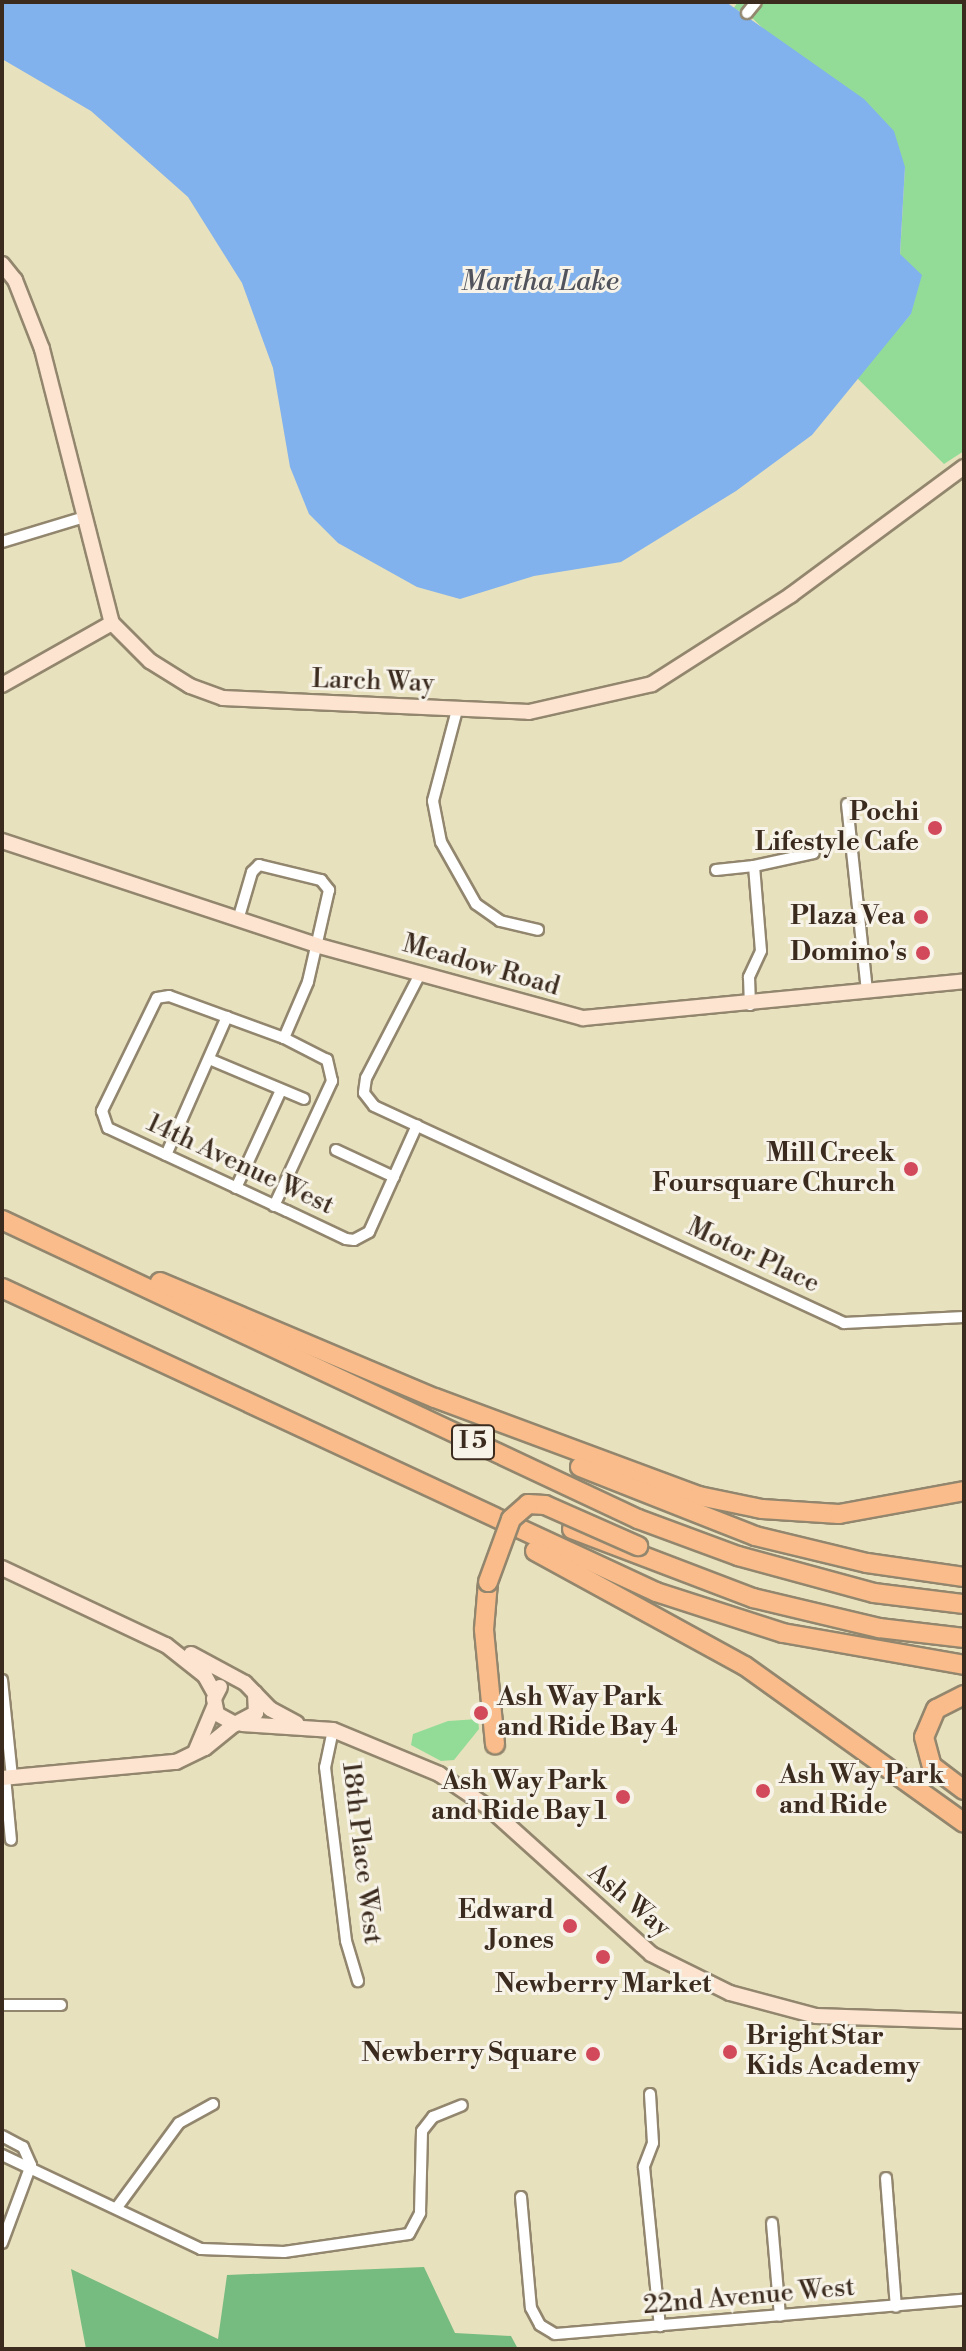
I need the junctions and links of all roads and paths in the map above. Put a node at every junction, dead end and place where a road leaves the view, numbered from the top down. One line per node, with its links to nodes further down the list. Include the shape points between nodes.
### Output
1 (756, 2): 2 (street)
2 (747, 13)
3 (2, 264): 5 (street, Larch Way, via 15,280 42,349)
4 (964, 467): 9 (street, Larch Way, via 791,595 652,684 529,712)
5 (81, 518): 6 (street); 7 (street, Larch Way)
6 (2, 542)
7 (112, 623): 8 (street); 9 (street, Larch Way, via 150,661 190,686 223,698)
8 (2, 685)
9 (457, 710): 16 (street, via 433,801 441,842 476,904 500,921)
10 (847, 804): 20 (street)
11 (2, 841): 15 (street, Meadow Road)
12 (814, 853): 13 (street)
13 (754, 866): 14 (street); 21 (street, via 761,951 749,977)
14 (716, 870)
15 (238, 920): 17 (street, Meadow Road); 17 (street, via 252,872 259,865 321,880 330,897)
16 (538, 930)
17 (316, 945): 18 (street, Meadow Road); 23 (street, via 308,982)
18 (420, 974): 21 (street, Meadow Road, via 583,1018); 27 (street, Motor Place, via 366,1078 364,1093 374,1106)
19 (964, 981): 20 (street, Meadow Road)
20 (867, 992): 21 (street, Meadow Road)
21 (750, 1005)
22 (227, 1017): 23 (street); 24 (street); 29 (street, 14th Avenue West, via 162,996 151,1004 102,1120 108,1128)
23 (284, 1038): 32 (street, via 327,1060 332,1072)
24 (209, 1059): 25 (street); 29 (street)
25 (281, 1090): 26 (street); 31 (street)
26 (304, 1099)
27 (417, 1125): 30 (street); 35 (street, Motor Place, via 844,1323)
28 (336, 1150): 30 (street)
29 (166, 1155): 31 (street, 14th Avenue West)
30 (394, 1177): 32 (street, 14th Avenue West, via 363,1238 346,1239)
31 (236, 1188): 32 (street, 14th Avenue West)
32 (274, 1206)
33 (2, 1218): 36 (highway); 42 (highway, I 5, via 638,1519 738,1556 874,1593)
34 (2, 1288): 38 (highway, I 5)
35 (964, 1317)
36 (435, 1398): 37 (highway, via 673,1489 762,1509 856,1513); 41 (highway, via 654,1499 755,1536 867,1563)
37 (964, 1491)
38 (440, 1496): 46 (highway, I 5, via 570,1556 712,1612 833,1645); 59 (highway, via 745,1666)
39 (507, 1529): 43 (highway, bridge, via 520,1508 536,1503 772,1595 861,1615); 44 (highway, via 529,1515 753,1598 879,1628); 55 (highway, bridge, via 488,1582 484,1630)
40 (2, 1568): 45 (street)
41 (964, 1577)
42 (964, 1604)
43 (964, 1629)
44 (964, 1638)
45 (166, 1645): 48 (street); 51 (street, via 205,1676)
46 (964, 1665)
47 (2, 1680): 57 (street)
48 (239, 1681): 49 (street); 51 (street, via 224,1684)
49 (255, 1693): 52 (street, via 256,1713); 53 (street, Ash Way, via 270,1709)
50 (964, 1695): 58 (highway, via 936,1709 924,1737 932,1766)
51 (215, 1700): 52 (street, via 222,1719); 56 (street)
52 (239, 1724): 53 (street, Ash Way); 56 (street)
53 (300, 1725): 54 (street, Ash Way)
54 (333, 1730): 61 (street, 18th Place West, via 325,1767 346,1941); 64 (street, Ash Way, via 392,1751 456,1784 610,1920 688,1975 779,2009 816,2016)
55 (495, 1744)
56 (195, 1753): 57 (street, via 167,1764)
57 (6, 1777): 60 (street)
58 (964, 1790)
59 (964, 1822)
60 (11, 1840)
61 (358, 1981)
62 (2, 2005): 63 (street)
63 (61, 2005)
64 (964, 2021)
65 (650, 2094): 79 (street, via 653,2143 644,2167)
66 (213, 2104): 73 (street, via 179,2123)
67 (462, 2105): 73 (street, via 433,2117 422,2131 420,2213 409,2234 284,2252 201,2249)
68 (2, 2136): 70 (street, via 23,2147)
69 (2, 2155): 70 (street)
70 (31, 2165): 73 (street); 75 (street)
71 (886, 2178): 77 (street)
72 (521, 2197): 79 (street, 22nd Avenue West, via 531,2308 540,2325 555,2334)
73 (118, 2206)
74 (772, 2223): 78 (street)
75 (2, 2243)
76 (964, 2300): 77 (street, 22nd Avenue West)
77 (896, 2307): 78 (street, 22nd Avenue West)
78 (780, 2316): 79 (street, 22nd Avenue West)
79 (660, 2326)

